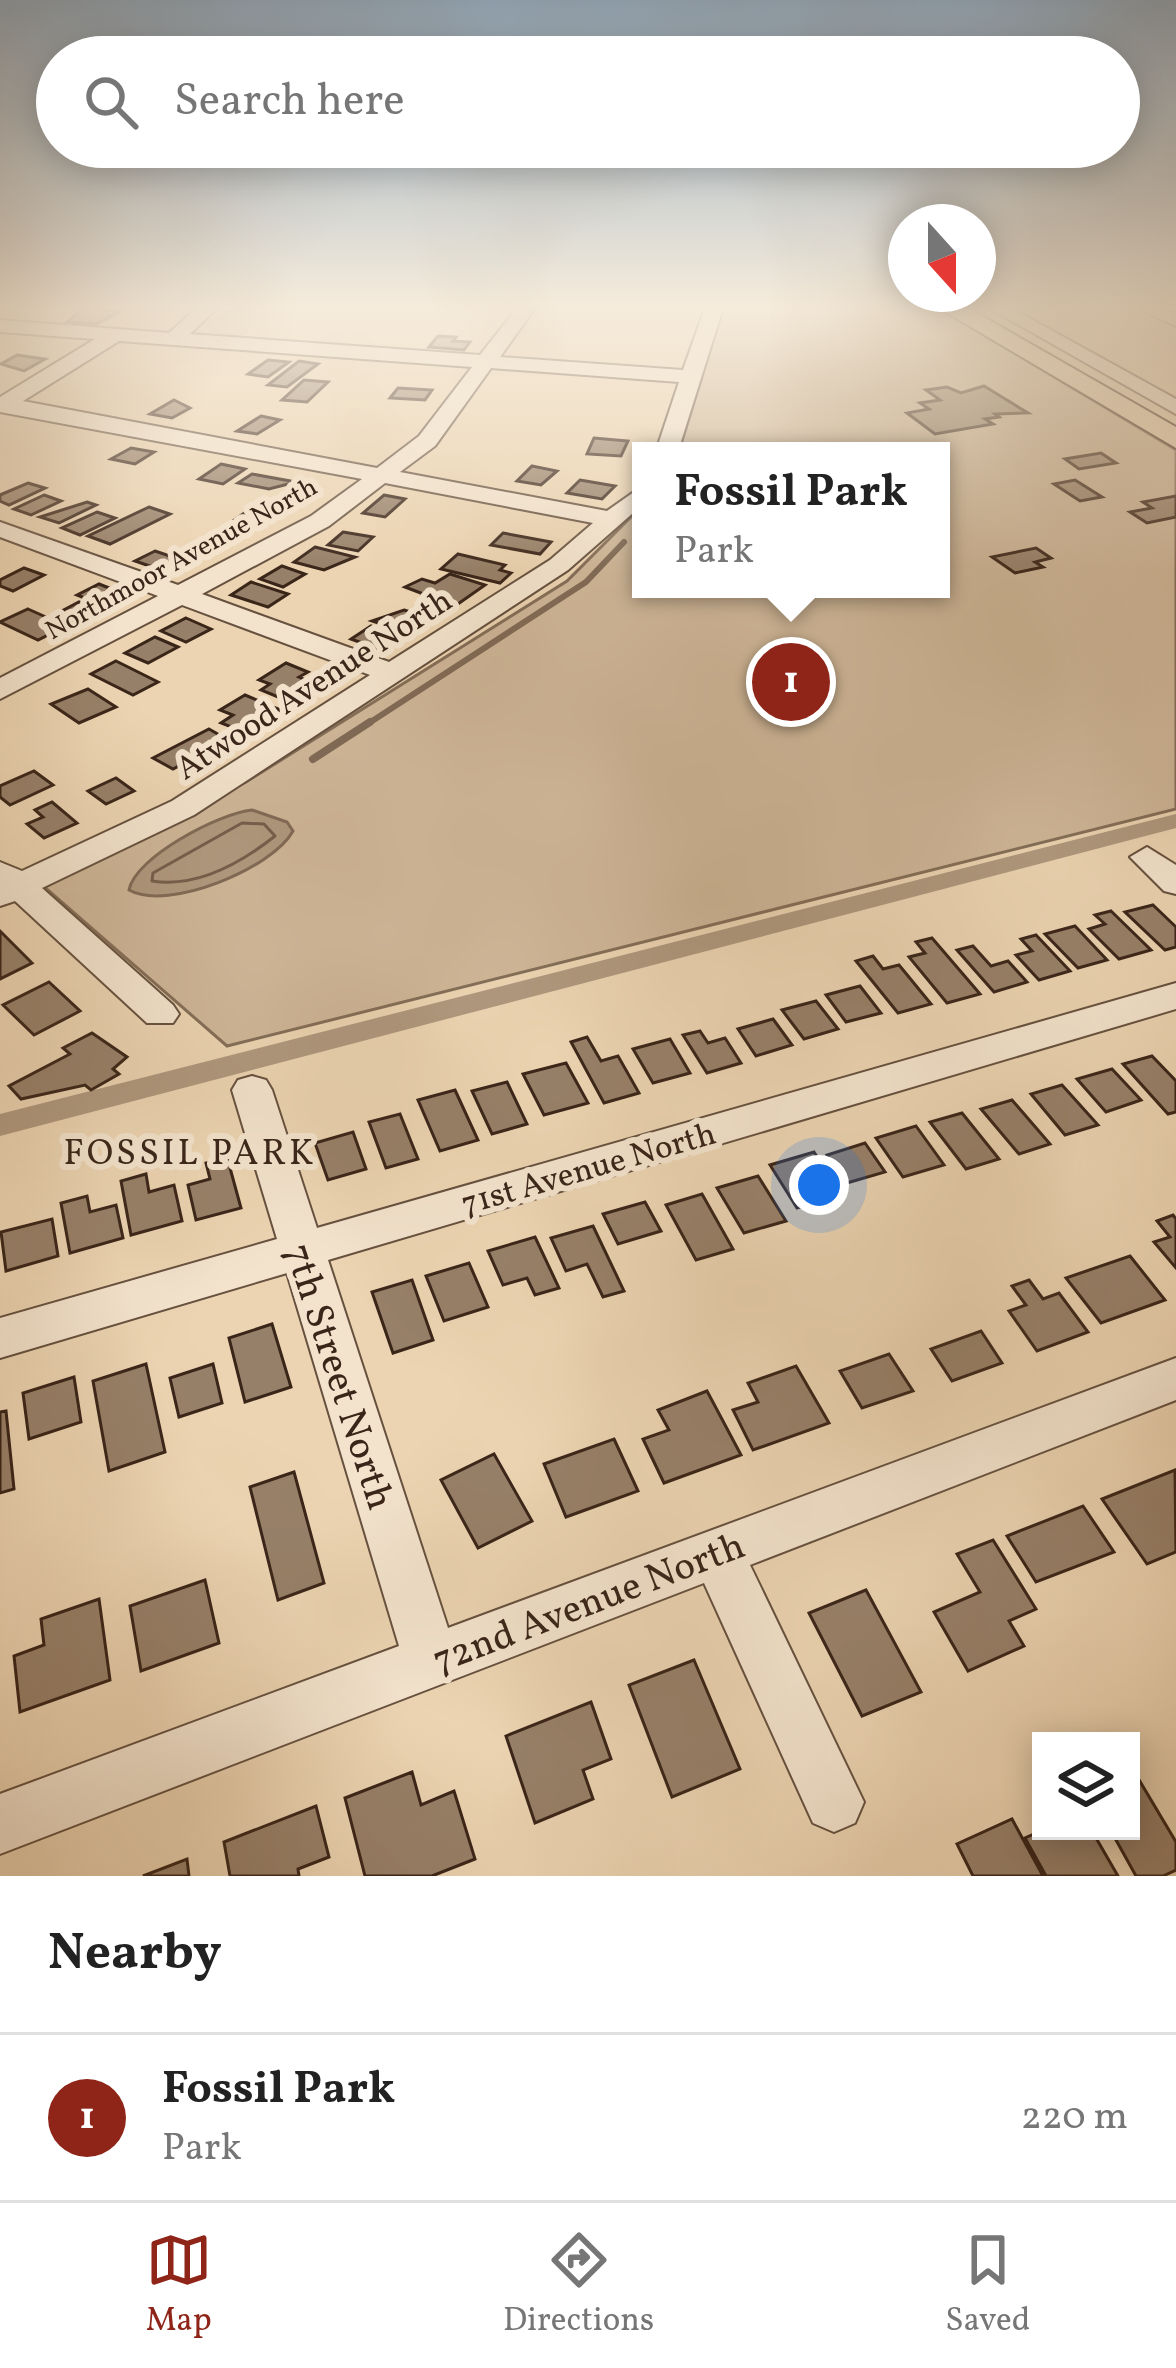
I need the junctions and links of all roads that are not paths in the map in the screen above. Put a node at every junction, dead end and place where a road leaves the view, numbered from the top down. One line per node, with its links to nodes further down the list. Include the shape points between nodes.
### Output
1 (461, 396): 7 (street, Northmoor Avenue North, via 427,441)
2 (685, 396): 6 (street)
3 (1101, 396): 5 (main road)
4 (1, 404): 7 (street)
5 (1176, 439)
6 (670, 442)
7 (379, 476): 9 (street); 11 (street, Northmoor Avenue North, via 320,521)
8 (632, 503): 9 (street, Atwood Avenue North)
9 (616, 520): 12 (street, Atwood Avenue North)
10 (0, 529): 11 (street)
11 (180, 595): 12 (street); 13 (street, Northmoor Avenue North)
12 (395, 674): 16 (street, Atwood Avenue North, via 183,808)
13 (0, 689)
14 (1147, 857): 15 (street)
15 (1176, 883)
16 (6, 884): 18 (street)
17 (1176, 996): 20 (street, 71st Avenue North)
18 (160, 1014)
19 (252, 1090): 20 (street, 7th Street North)
20 (301, 1250): 21 (street, 71st Avenue North); 24 (street, 7th Street North)
21 (0, 1338)
22 (1176, 1378): 23 (street, 72nd Avenue North)
23 (717, 1553): 24 (street, 72nd Avenue North); 25 (street)
24 (431, 1660): 26 (street, 72nd Avenue North)
25 (834, 1802)
26 (0, 1823)

